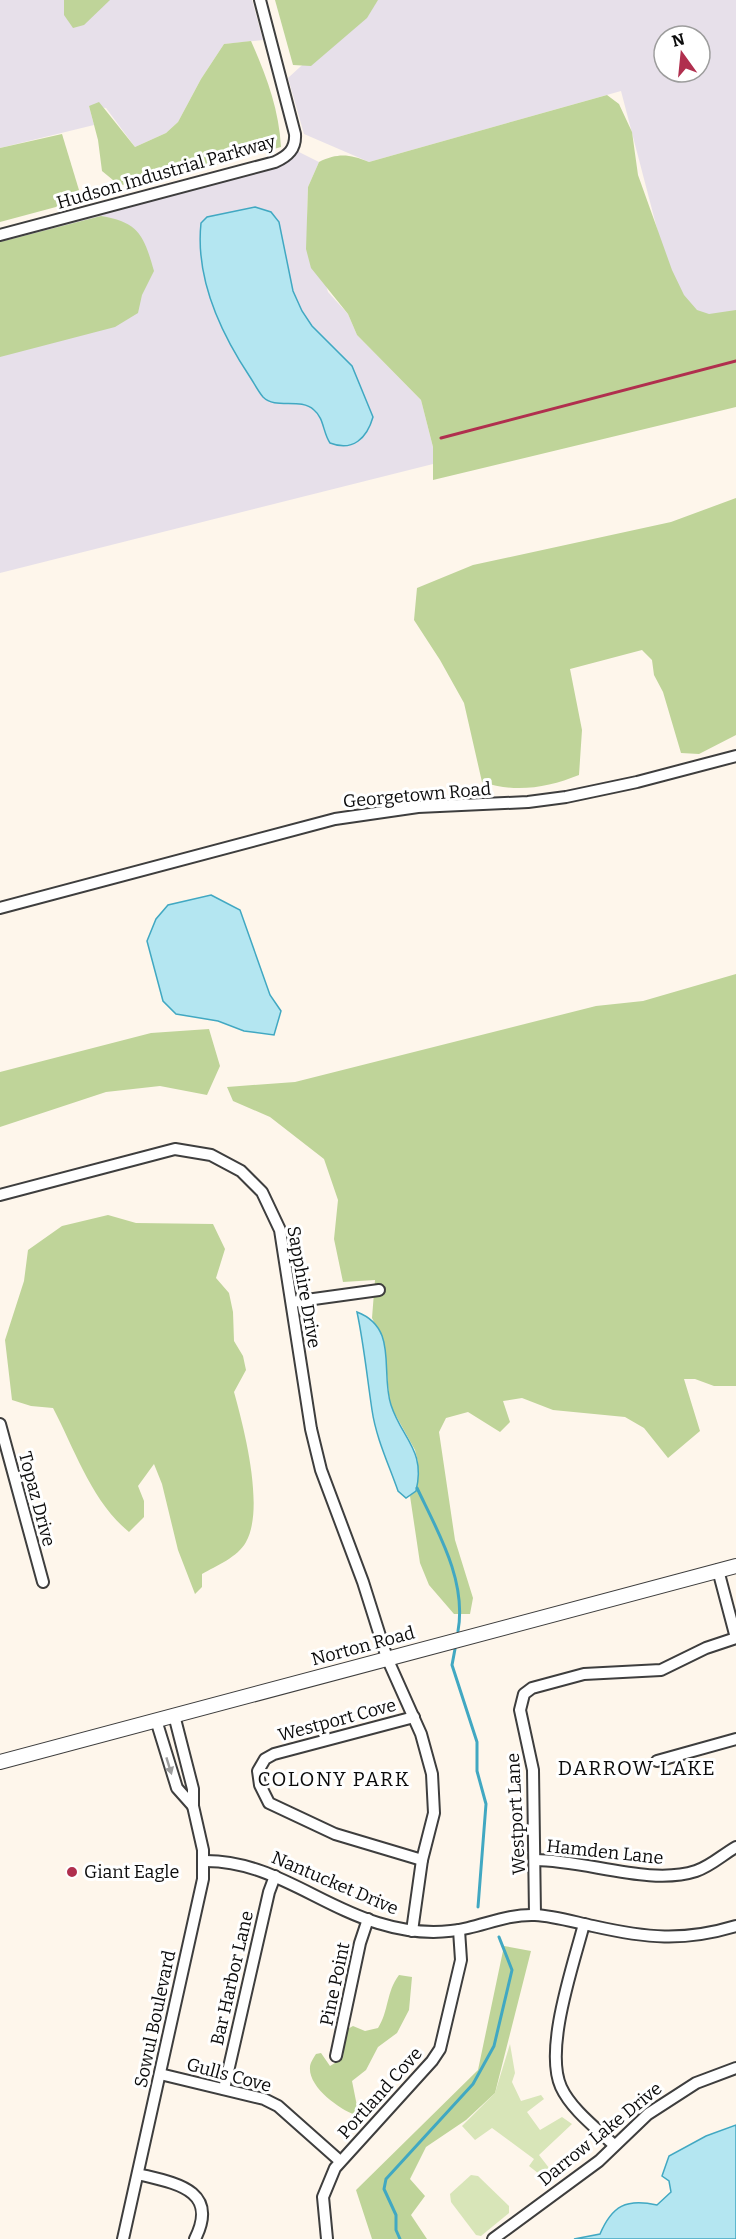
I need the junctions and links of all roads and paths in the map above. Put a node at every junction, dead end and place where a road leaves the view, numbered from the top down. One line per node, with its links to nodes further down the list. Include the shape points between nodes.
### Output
1 (260, 0): 2 (street, Hudson Industrial Parkway, via 295,134 296,142 289,154 275,162)
2 (0, 235)
3 (736, 756): 4 (street, Georgetown Road, via 576,795 528,802 409,808 335,819)
4 (0, 908)
5 (0, 1195): 7 (street, Sapphire Drive, via 175,1149 211,1155 241,1171 270,1205 283,1244)
6 (379, 1290): 7 (street)
7 (292, 1302): 13 (street, Sapphire Drive, via 321,1470)
8 (0, 1424): 11 (street, Topaz Drive)
9 (736, 1566): 10 (street, Norton Road)
10 (718, 1570): 12 (street); 13 (street, Norton Road)
11 (43, 1582)
12 (736, 1638): 23 (street, Westport Lane, via 662,1670 603,1672 538,1686 524,1694 520,1704 533,1770)
13 (387, 1658): 14 (street, Norton Road); 15 (street, Sapphire Drive)
14 (174, 1715): 16 (street, Norton Road); 20 (street, Sowul Boulevard, via 193,1789)
15 (414, 1717): 22 (street, Sapphire Drive, via 435,1793); 22 (street, Westport Cove, via 274,1754 262,1763 258,1775 264,1798 273,1806 335,1834)
16 (156, 1720): 19 (street, Norton Road); 20 (street, Sowul Boulevard, one-way to 20, via 177,1788)
17 (736, 1738): 18 (street)
18 (657, 1761)
19 (0, 1762)
20 (193, 1806): 24 (street, Sowul Boulevard)
21 (736, 1847): 23 (street, Hamden Lane, via 698,1870 668,1876 563,1860)
22 (422, 1860): 31 (street, Sapphire Drive)
23 (535, 1860): 26 (street, Westport Lane)
24 (204, 1861): 25 (street, Nantucket Drive, via 244,1864); 34 (street, Sowul Boulevard)
25 (275, 1876): 27 (street, Nantucket Drive); 35 (street, Bar Harbor Lane)
26 (535, 1915): 28 (street, Nantucket Drive); 30 (street, Nantucket Drive)
27 (368, 1919): 31 (street, Nantucket Drive); 32 (street, Pine Point)
28 (584, 1924): 29 (street, Nantucket Drive, via 658,1938 694,1936); 36 (street, via 557,2037 555,2068 562,2089 581,2114)
29 (736, 1926)
30 (459, 1930): 31 (street, Nantucket Drive); 37 (street, Portland Cove, via 461,1960 440,2049)
31 (412, 1931)
32 (336, 2056)
33 (736, 2068): 36 (street, Darrow Lake Drive, via 679,2092)
34 (160, 2074): 35 (street, Gulls Cove); 38 (street, Sowul Boulevard)
35 (224, 2089): 37 (street, Gulls Cove, via 278,2106)
36 (614, 2145): 42 (street, Darrow Lake Drive)
37 (340, 2161): 41 (street, Portland Cove, via 323,2197)
38 (138, 2174): 39 (street, Sowul Boulevard); 40 (street, via 180,2184 194,2194 202,2212)
39 (123, 2239)
40 (195, 2239)
41 (327, 2239)
42 (493, 2239)

